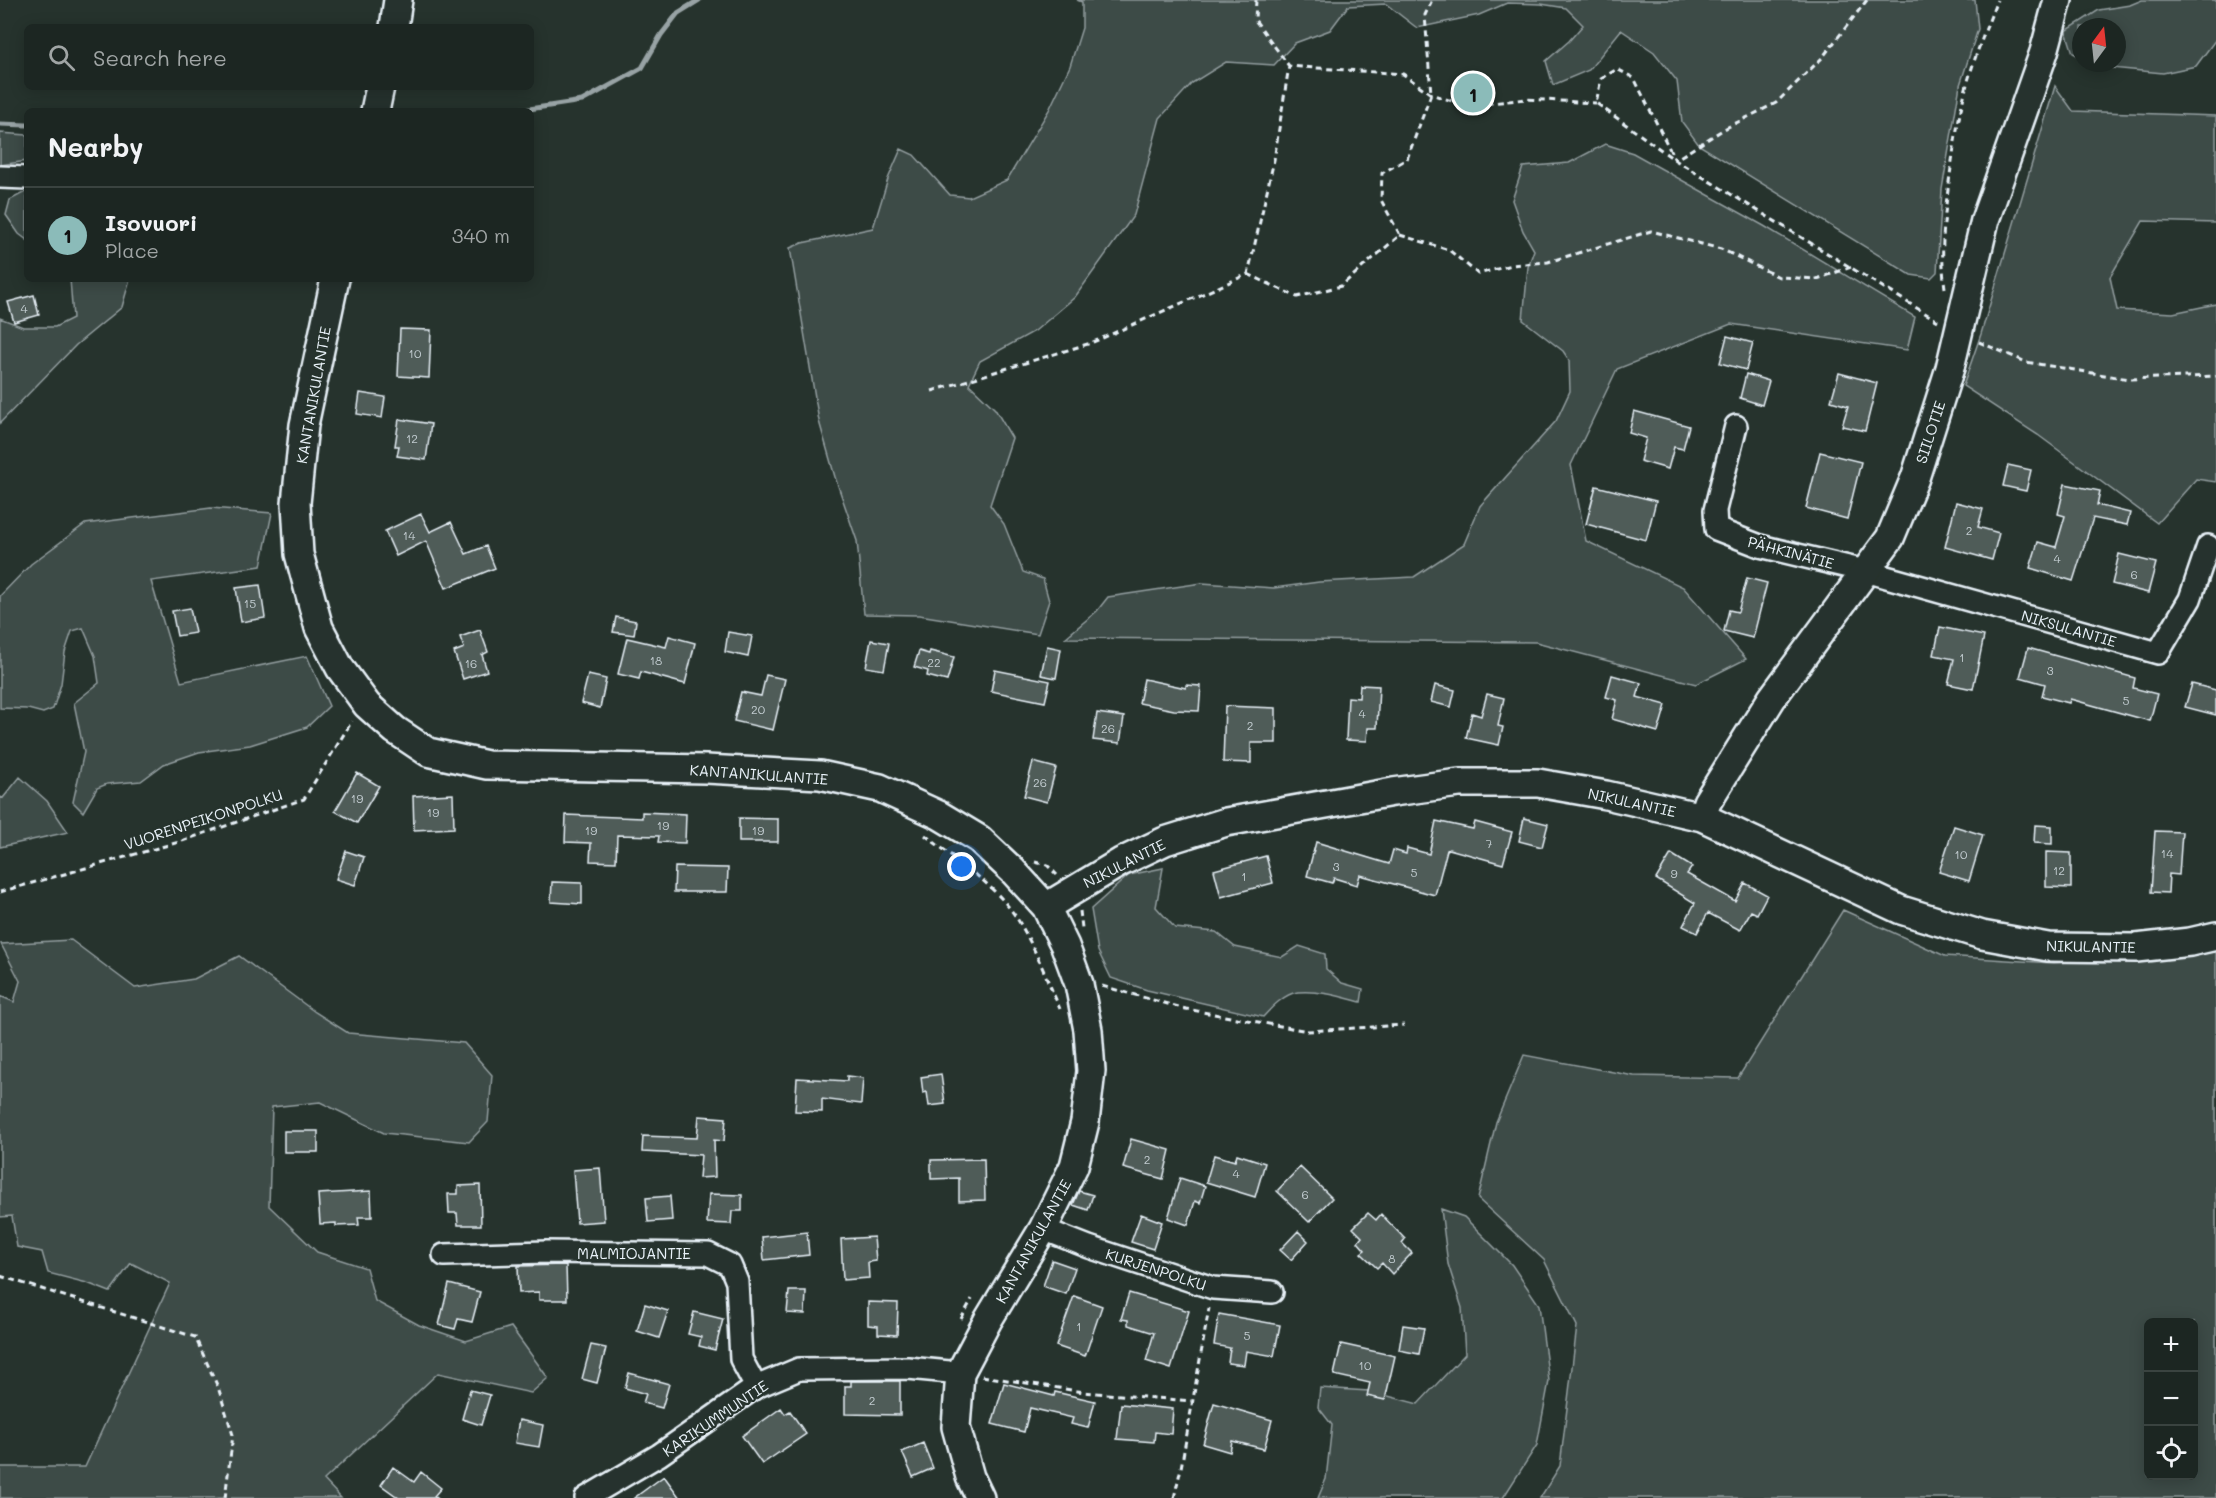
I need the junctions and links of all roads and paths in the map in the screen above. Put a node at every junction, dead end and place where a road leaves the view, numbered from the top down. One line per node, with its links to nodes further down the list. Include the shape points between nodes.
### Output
1 (398, 0): 7 (street)
2 (1256, 0): 8 (path, via 1255,20)
3 (1432, 0): 10 (path, via 1425,15)
4 (1867, 0): 13 (path, via 1822,58 1776,103 1724,129)
5 (1997, 0): 20 (path, via 1964,95 1955,142 1943,226 1941,263)
6 (2058, 0): 21 (street, SIILOTIE, via 2044,52 1985,220)
7 (394, 24)
8 (1289, 66): 10 (path, via 1403,74); 18 (path, via 1274,160)
9 (379, 90): 12 (street)
10 (1431, 94): 11 (path, via 1467,106 1525,99); 16 (path, via 1407,159 1382,172 1381,200)
11 (1596, 103): 13 (path); 13 (path, via 1601,80 1617,69 1634,78)
12 (376, 108)
13 (1676, 160): 17 (path)
14 (0, 177): 15 (street)
15 (24, 178)
16 (1400, 235): 17 (path, via 1449,250 1478,274 1512,265 1548,262 1651,231 1721,249 1779,277 1817,279); 18 (path, via 1341,286 1297,297)
17 (1851, 267): 21 (path)
18 (1248, 274): 23 (path, via 1091,343)
19 (334, 282): 27 (street, KANTANIKULANTIE, via 304,425 296,502 299,555 319,628 340,668)
20 (1946, 296)
21 (1957, 333): 22 (path, via 2037,364 2129,379); 26 (street, SIILOTIE, via 1950,368 1915,478 1890,538)
22 (2216, 376)
23 (932, 391)
24 (1736, 426): 26 (street, PÄHKINÄTIE, via 1714,510 1716,529 1760,546)
25 (2208, 546): 26 (street, NIKSULANTIE, via 2190,599 2158,653)
26 (1865, 571): 28 (street, SIILOTIE, via 1772,698 1707,802)
27 (356, 717): 30 (path, VUORENPEIKONPOLKU, via 304,799 179,842); 31 (street, KANTANIKULANTIE, via 395,730 428,752 487,765 820,776 880,788 939,815 979,839)
28 (1702, 817): 31 (street, NIKULANTIE, via 1538,783 1459,783 1393,792 1226,822 1165,841); 32 (street, NIKULANTIE, via 1901,910 1982,935 2048,947 2136,948)
29 (919, 830): 34 (path, via 991,889 1017,918)
30 (0, 892)
31 (1046, 907): 33 (street, KANTANIKULANTIE)
32 (2216, 936)
33 (1077, 979): 35 (path, via 1186,1009 1308,1031); 36 (street, KANTANIKULANTIE, via 1088,1030 1091,1071 1074,1166)
34 (1062, 1013)
35 (1404, 1025)
36 (1043, 1229): 39 (street, KURJENPOLKU); 43 (street, KANTANIKULANTIE)
37 (444, 1255): 44 (street, MALMIOJANTIE, via 708,1254 730,1265 737,1282 741,1359)
38 (0, 1276): 46 (path, via 195,1337 218,1387 232,1435)
39 (1213, 1288): 40 (street, KURJENPOLKU); 45 (path)
40 (1272, 1292)
41 (972, 1299): 42 (path)
42 (956, 1329)
43 (960, 1373): 44 (street, KARIKUMMUNTIE, via 908,1368 799,1369); 45 (path, via 1084,1392); 48 (street, KANTANIKULANTIE, via 956,1427)
44 (756, 1386): 47 (street, KARIKUMMUNTIE, via 660,1455)
45 (1191, 1401): 49 (path)
46 (225, 1498)
47 (586, 1498)
48 (980, 1498)
49 (1174, 1498)

